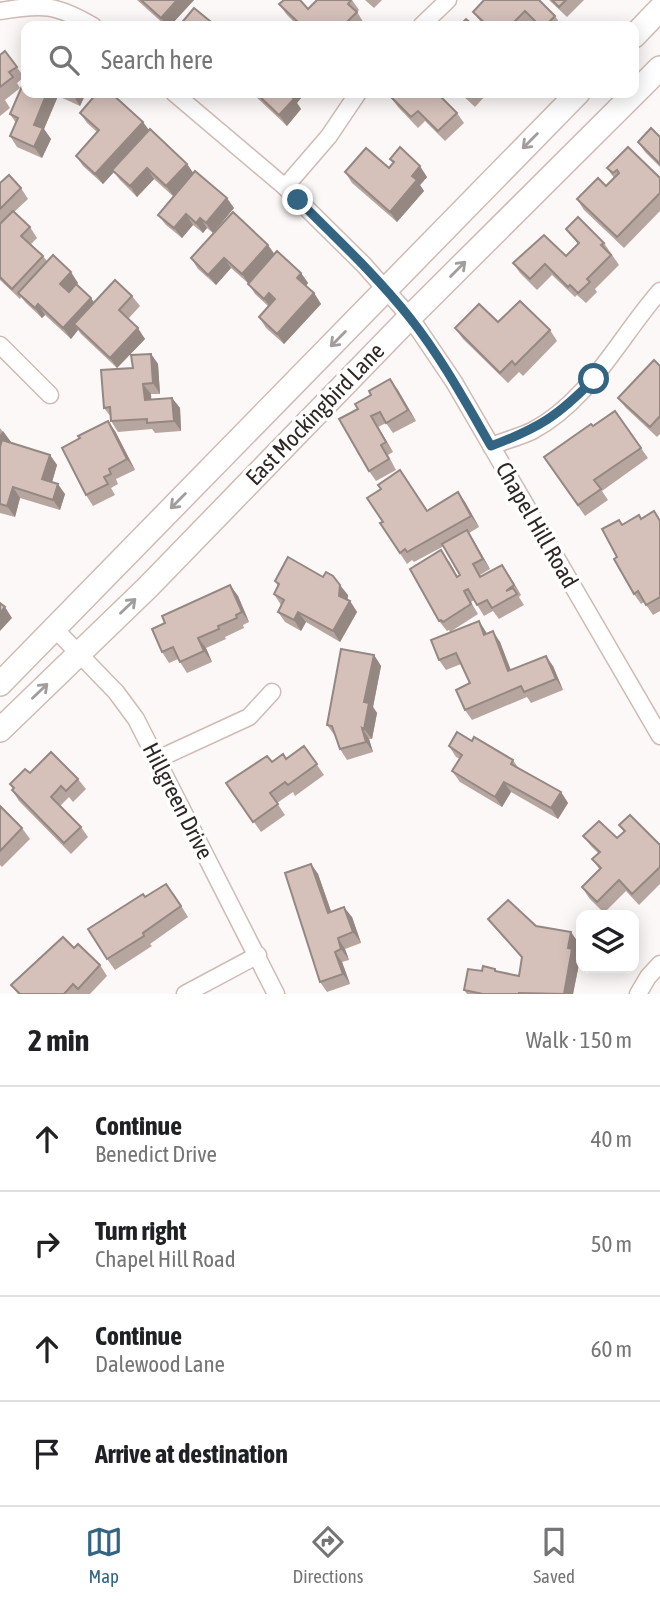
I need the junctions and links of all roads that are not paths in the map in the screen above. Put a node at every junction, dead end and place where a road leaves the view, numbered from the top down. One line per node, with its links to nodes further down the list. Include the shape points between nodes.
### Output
1 (448, 0): 6 (street)
2 (71, 6): 4 (street, via 33,5); 5 (street)
3 (660, 9): 7 (main road)
4 (0, 11)
5 (88, 21)
6 (426, 21)
7 (639, 31)
8 (660, 68): 9 (main road, East Mockingbird Lane, one-way to 8)
9 (639, 89)
10 (180, 98): 14 (street, Chapel Hill Road)
11 (355, 98): 14 (street)
12 (573, 98): 15 (main road, East Mockingbird Lane, one-way to 15)
13 (630, 98): 17 (main road, East Mockingbird Lane, one-way to 13)
14 (285, 187): 15 (street, Chapel Hill Road)
15 (386, 290): 17 (street, Chapel Hill Road); 21 (main road, East Mockingbird Lane, one-way to 21)
16 (660, 291): 20 (street, via 594,379 565,409 531,431)
17 (410, 317): 20 (street, Chapel Hill Road); 22 (main road, East Mockingbird Lane, one-way to 17)
18 (0, 345): 19 (street)
19 (50, 395)
20 (491, 446): 26 (street, Chapel Hill Road)
21 (53, 628): 22 (street, Hillgreen Drive); 23 (main road, East Mockingbird Lane)
22 (79, 653): 25 (main road, East Mockingbird Lane, one-way to 22); 27 (street, Hillgreen Drive, via 116,692)
23 (0, 684)
24 (272, 692): 27 (street, via 249,717)
25 (0, 730)
26 (660, 736)
27 (158, 759): 28 (street, Hillgreen Drive)
28 (258, 955): 30 (street); 31 (street, Hillgreen Drive)
29 (660, 964): 32 (street)
30 (185, 994)
31 (276, 994)
32 (638, 994)

